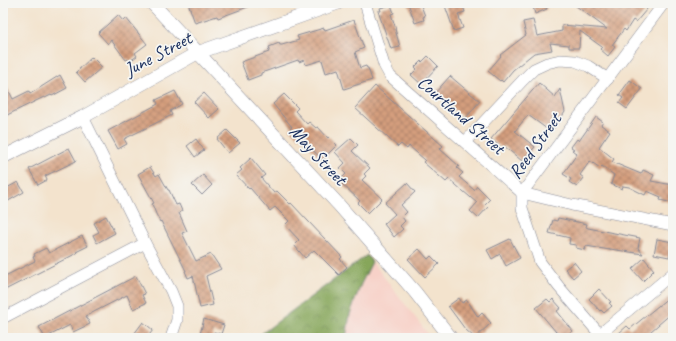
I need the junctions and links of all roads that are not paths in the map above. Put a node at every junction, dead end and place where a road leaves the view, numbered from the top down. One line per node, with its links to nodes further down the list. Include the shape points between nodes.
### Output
1 (152, 3): 5 (street, May Street)
2 (338, 3): 5 (street, June Street)
3 (365, 3): 8 (street, Courtland Street, via 384,65 390,76)
4 (664, 3): 6 (street, Reed Street)
5 (197, 53): 7 (street, June Street); 17 (street, May Street, via 343,210 415,292)
6 (608, 79): 8 (street, via 575,61 560,60 547,63 534,69); 10 (street, Reed Street)
7 (82, 117): 9 (street, June Street); 12 (street)
8 (465, 142): 10 (street, Courtland Street)
9 (3, 157)
10 (522, 193): 11 (street, Courtland Street); 15 (street, Reed Street, via 522,208 540,262)
11 (673, 225)
12 (145, 243): 14 (street); 16 (street, via 177,306 177,320)
13 (673, 273): 15 (street)
14 (3, 318)
15 (602, 336)
16 (171, 338)
17 (451, 338)

